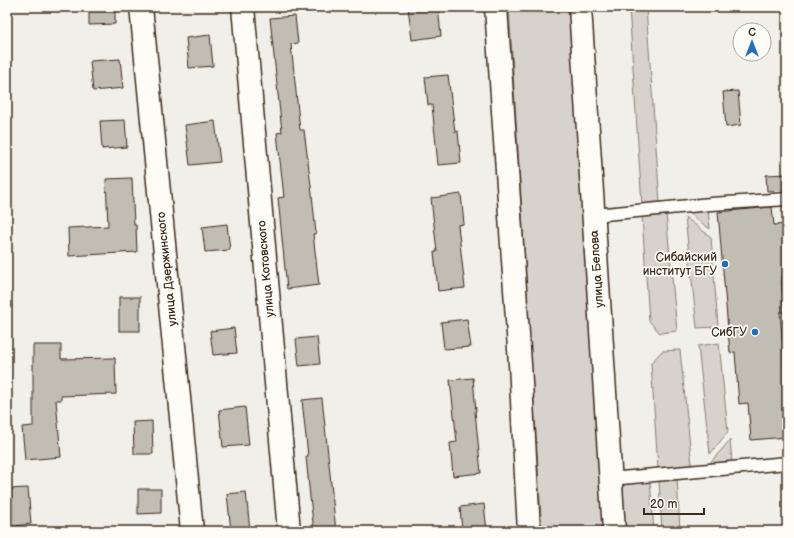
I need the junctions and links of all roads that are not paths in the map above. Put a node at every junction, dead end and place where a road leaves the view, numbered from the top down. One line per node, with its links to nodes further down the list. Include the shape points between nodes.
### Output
1 (142, 7): 9 (main road, улица Дзержинского)
2 (243, 7): 10 (main road, улица Котовского)
3 (496, 7): 11 (main road)
4 (580, 7): 6 (main road, улица Белова)
5 (787, 199): 6 (lane)
6 (594, 215): 8 (main road, улица Белова)
7 (787, 463): 8 (lane)
8 (610, 479): 12 (main road, улица Белова)
9 (192, 531)
10 (288, 531)
11 (529, 531)
12 (614, 531)

